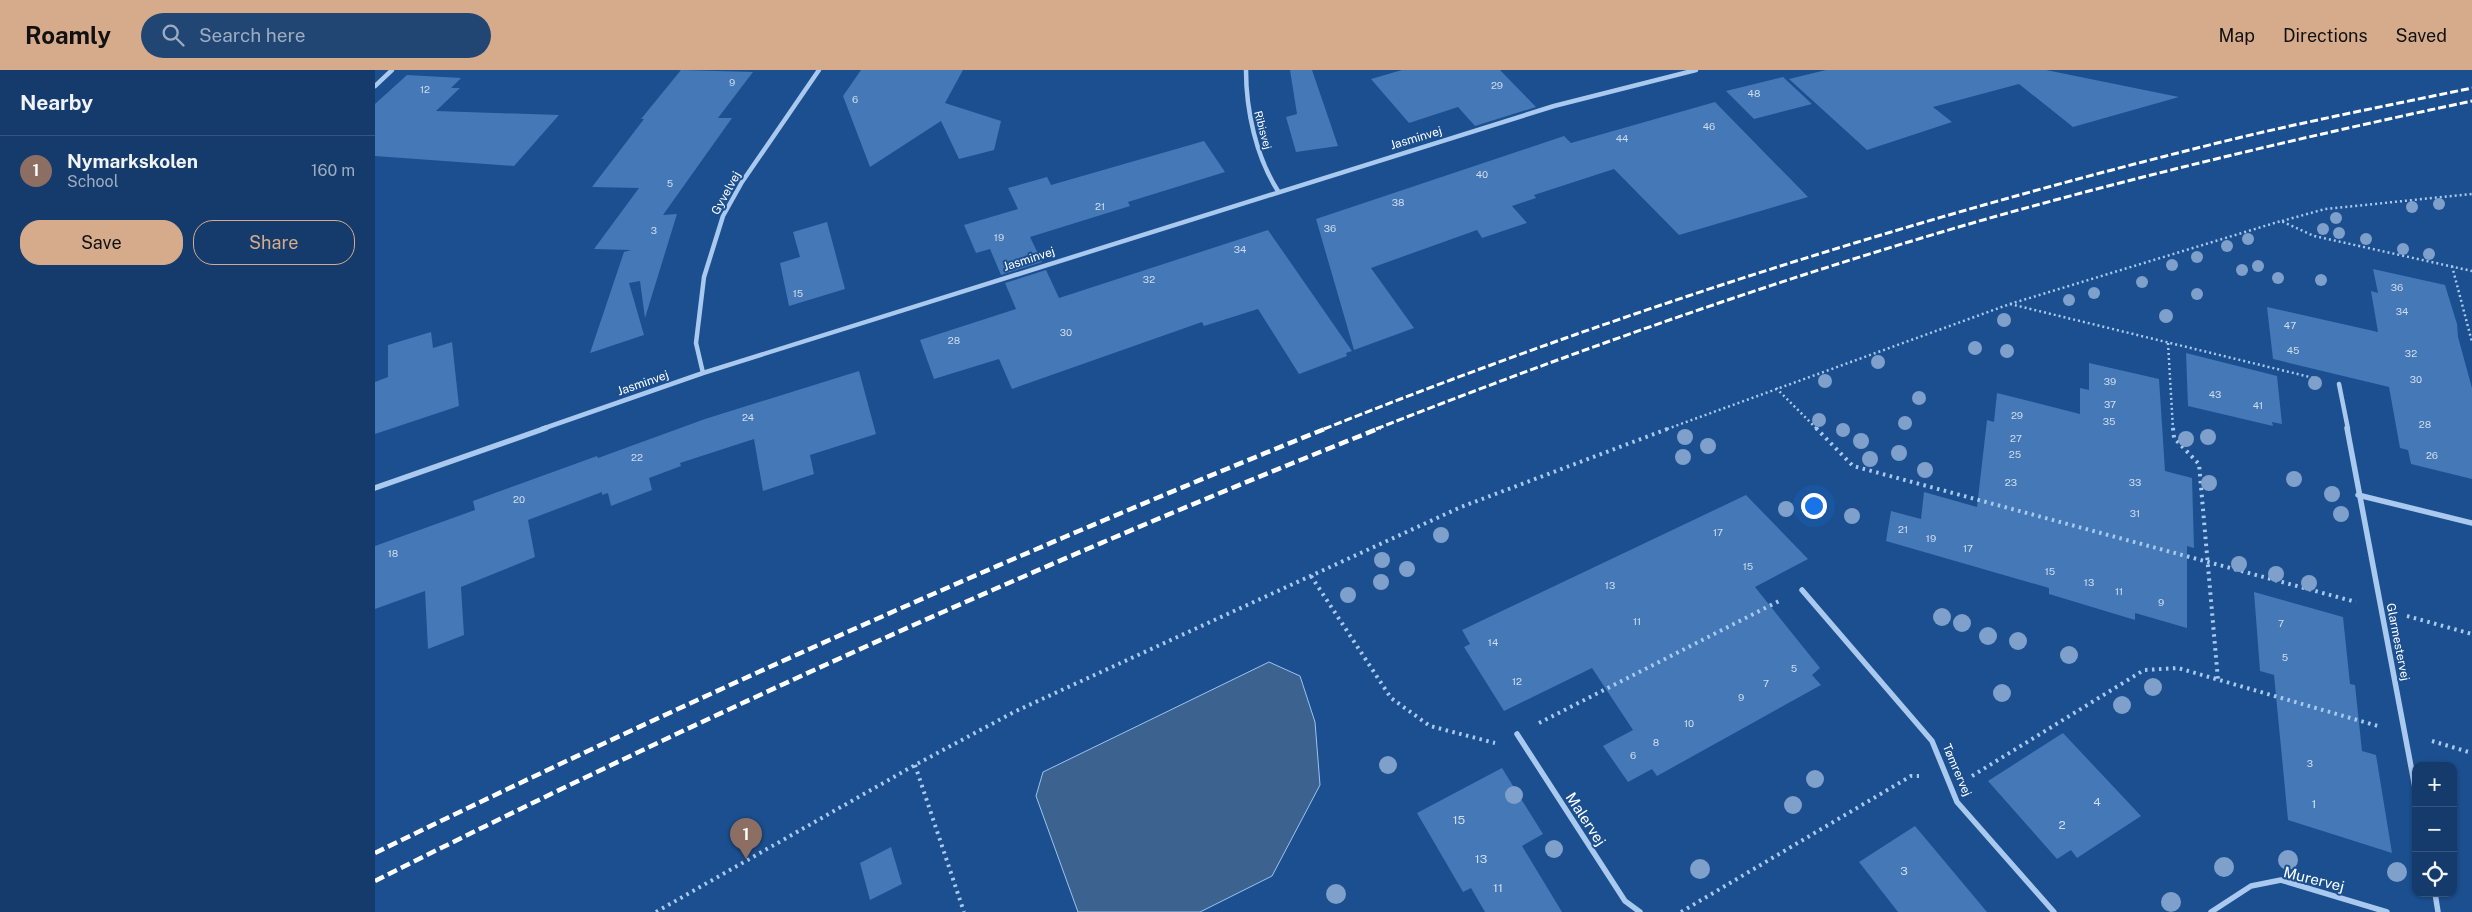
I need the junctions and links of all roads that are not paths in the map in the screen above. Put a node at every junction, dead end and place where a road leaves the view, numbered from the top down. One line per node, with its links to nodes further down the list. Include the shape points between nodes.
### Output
1 (392, 70): 5 (street)
2 (819, 70): 7 (street, Gyvelvej, via 742,182 723,216 704,277 696,343)
3 (1246, 70): 6 (street, Ribisvej, via 1246,98 1265,173)
4 (1696, 70): 6 (street, Jasminvej, via 1554,106)
5 (375, 86)
6 (1279, 191): 7 (street, Jasminvej)
7 (703, 373): 9 (street, Jasminvej)
8 (2339, 384): 10 (street, Glarmestervej)
9 (375, 488)
10 (2358, 495): 11 (street); 14 (street, Glarmestervej)
11 (2472, 523)
12 (1802, 590): 17 (street, Tømrervej, via 1932,741 1957,802)
13 (1517, 734): 16 (street, Malervej, via 1625,901)
14 (2412, 772)
15 (2436, 897): 20 (street)
16 (1640, 912)
17 (2054, 912)
18 (2211, 912): 19 (street, Murervej, via 2251,886 2281,880)
19 (2387, 912)
20 (2438, 912)

